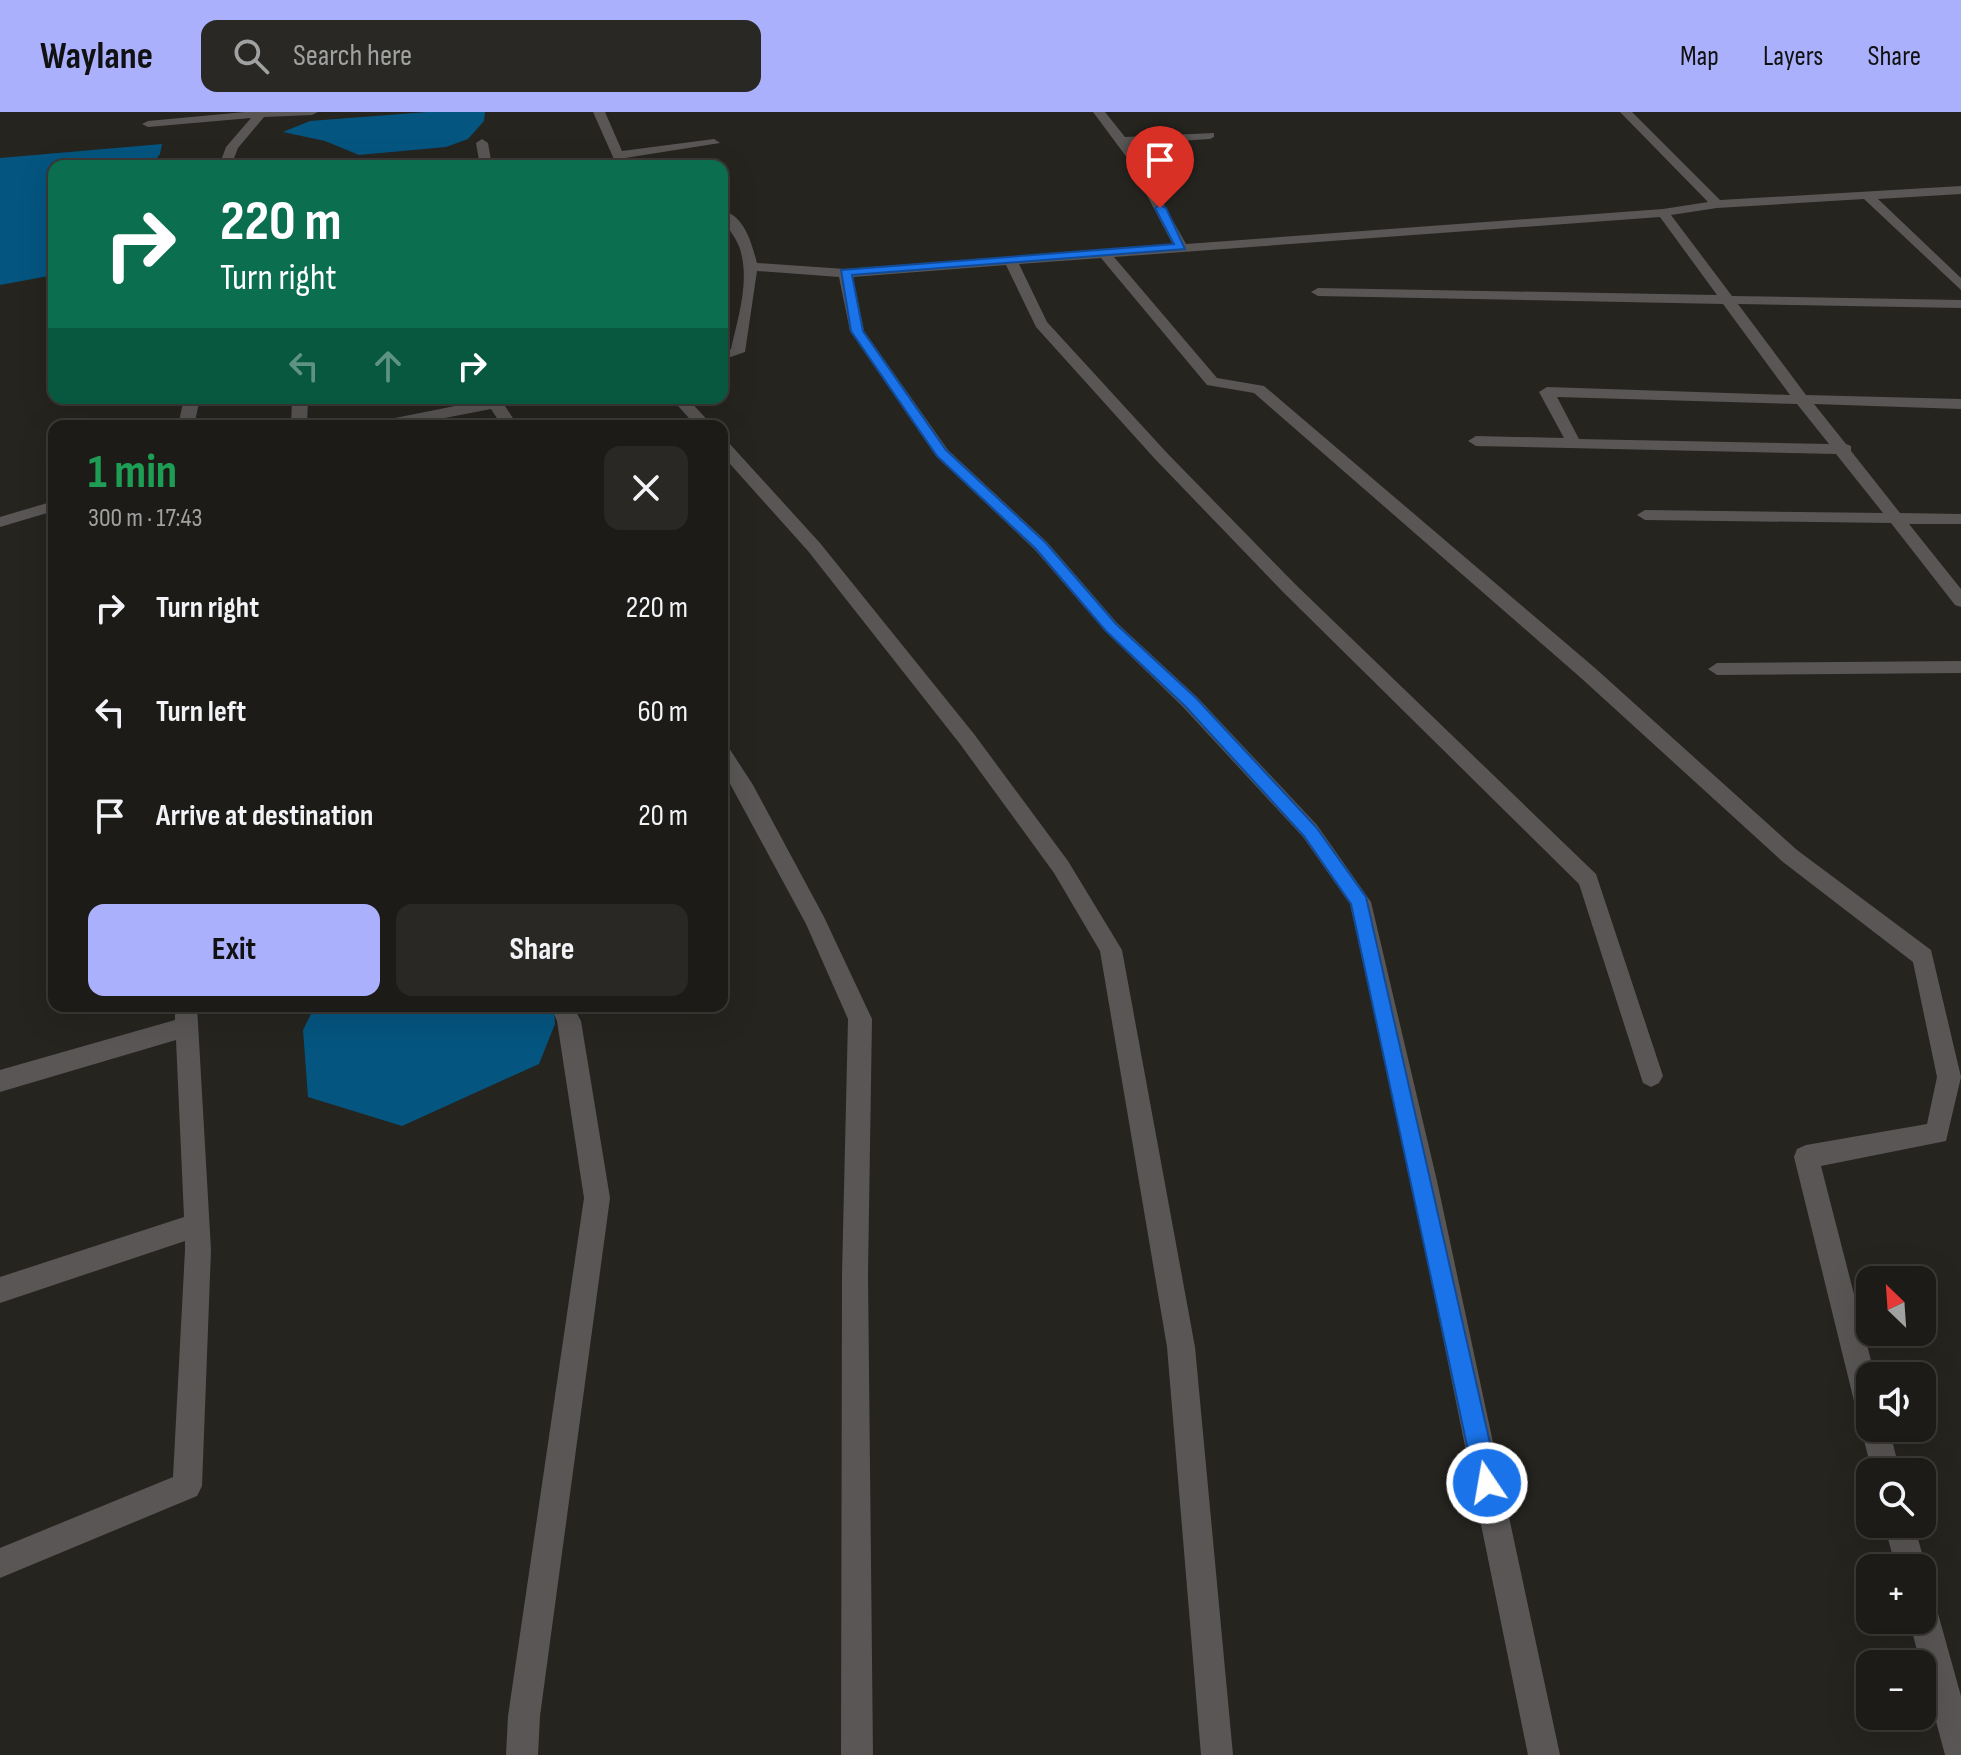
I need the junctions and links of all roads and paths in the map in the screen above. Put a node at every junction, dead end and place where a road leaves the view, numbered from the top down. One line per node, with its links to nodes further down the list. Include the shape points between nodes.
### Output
1 (312, 112): 5 (street)
2 (599, 112): 13 (street)
3 (1099, 112): 8 (street)
4 (1626, 112): 16 (street)
5 (262, 113): 6 (street); 11 (street)
6 (148, 124)
7 (1210, 135): 8 (street)
8 (1121, 141): 19 (street)
9 (482, 143): 12 (street)
10 (714, 143): 13 (street)
11 (227, 160)
12 (485, 160)
13 (621, 160)
14 (1961, 190): 15 (street)
15 (1866, 194): 16 (street); 24 (street)
16 (1717, 204): 17 (street)
17 (1663, 213): 19 (street); 26 (street)
18 (728, 216): 22 (street, via 746,239)
19 (1181, 247): 20 (street)
20 (1103, 252): 21 (street); 54 (street, via 1212,382 1259,389 1588,673 1790,856 1923,957 1949,1077 1937,1133 1806,1157)
21 (1010, 260): 23 (street); 50 (street, via 1041,324 1161,456 1588,880)
22 (753, 267): 23 (street); 28 (street, via 738,352)
23 (845, 273): 60 (street, via 857,331 942,453 1041,546 1111,627 1190,702 1310,831 1360,902)
24 (1961, 286)
25 (1318, 292): 26 (street)
26 (1730, 299): 27 (street); 29 (street)
27 (1961, 304)
28 (728, 354)
29 (1800, 397): 32 (street); 36 (street, via 1547,392); 37 (street)
30 (490, 404): 33 (street)
31 (685, 404): 34 (street)
32 (1961, 404)
33 (410, 420)
34 (699, 420)
35 (1476, 441): 36 (street)
36 (1574, 443): 37 (street)
37 (1845, 449): 41 (street)
38 (728, 452): 59 (street, via 814,547 958,727 1061,867 1111,950 1181,1347)
39 (48, 508): 43 (street)
40 (1645, 515): 41 (street)
41 (1898, 519): 42 (street); 44 (street)
42 (1961, 519)
43 (0, 522)
44 (1961, 601)
45 (1961, 667): 46 (street)
46 (1717, 669)
47 (728, 762): 58 (street, via 816,923 860,1019)
48 (565, 1012): 57 (street, via 597,1198)
49 (186, 1017): 51 (street); 52 (street)
50 (1651, 1076)
51 (0, 1081)
52 (196, 1225): 53 (street); 55 (street, via 187,1486)
53 (0, 1290)
54 (1858, 1362)
55 (0, 1563)
56 (1928, 1634): 61 (street)
57 (522, 1755)
58 (857, 1755)
59 (1217, 1755)
60 (1544, 1755)
61 (1961, 1755)

